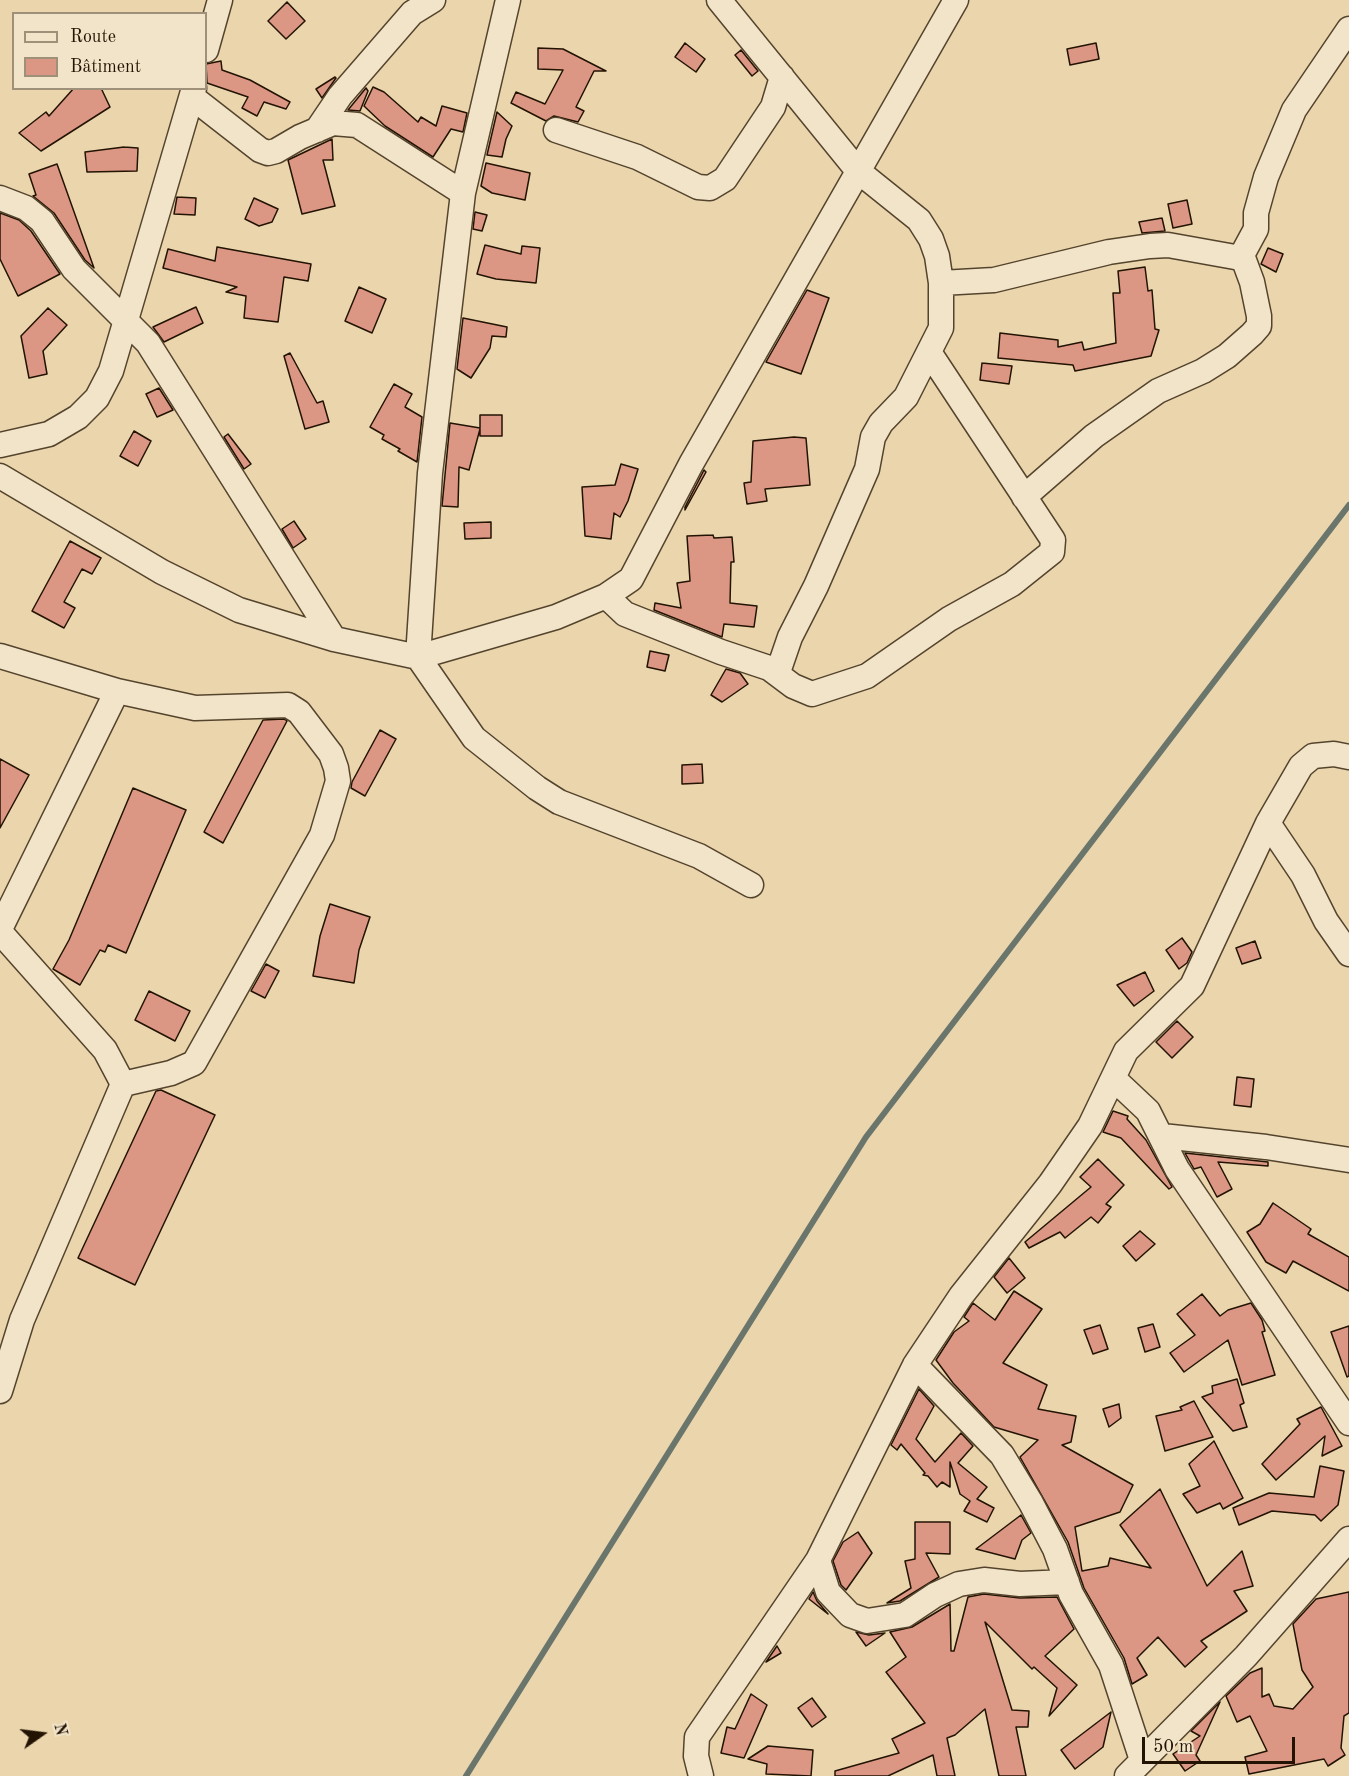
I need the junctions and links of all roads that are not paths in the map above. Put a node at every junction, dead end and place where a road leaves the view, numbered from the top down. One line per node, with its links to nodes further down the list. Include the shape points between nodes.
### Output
1 (220, 0): 7 (street)
2 (433, 0): 10 (street, via 412,13 366,64)
3 (508, 0): 13 (street)
4 (719, 0): 8 (street)
5 (957, 0): 12 (street)
6 (1349, 29): 15 (street, via 1294,110 1266,177 1256,213 1256,230)
7 (207, 46)
8 (782, 77): 11 (street, via 773,107 725,179 710,188 698,187 637,157); 12 (street)
9 (193, 93): 10 (street, via 268,153); 17 (street)
10 (317, 130): 13 (street, via 333,123 357,125)
11 (556, 130)
12 (858, 171): 16 (street, via 919,220 937,256); 22 (street, via 691,464 631,579)
13 (464, 193): 25 (street, via 430,473)
14 (0, 198): 17 (street, via 26,208 42,221 74,269)
15 (1242, 255): 16 (street, via 1150,246 994,280); 21 (street, via 1259,316 1259,326 1252,334 1227,356 1158,391 1103,429)
16 (942, 283): 18 (street, via 941,328)
17 (126, 319): 19 (street, via 111,371 91,404 78,417 49,434); 23 (street, via 153,350)
18 (929, 352): 21 (street); 26 (street, via 906,397 873,437 867,469 790,637)
19 (0, 445)
20 (0, 476): 23 (street, via 181,582 239,610)
21 (1024, 497): 26 (street, via 1054,546 1052,552 1012,584 949,619 867,676 812,694 793,686)
22 (606, 596): 25 (street, via 556,617); 26 (street, via 625,614)
23 (333, 639): 25 (street)
24 (0, 656): 27 (street)
25 (418, 657): 30 (street, via 474,738 537,788 559,802 699,856)
26 (778, 672)
27 (117, 691): 31 (street); 34 (street, via 195,708 288,705 299,712 331,754 338,781 321,835 194,1063 171,1073)
28 (1349, 757): 29 (street, via 1313,756 1301,766)
29 (1268, 823): 32 (street); 33 (street, via 1192,986 1126,1051)
30 (751, 885)
31 (0, 931): 34 (street, via 105,1050)
32 (1349, 954)
33 (1114, 1079): 35 (street, via 1148,1111); 37 (street, via 1090,1126 1050,1184 961,1296)
34 (123, 1084): 38 (street, via 22,1320)
35 (1162, 1136): 36 (street); 39 (street, via 1177,1169)
36 (1349, 1160)
37 (915, 1365): 41 (street); 42 (street, via 1002,1455 1055,1550)
38 (0, 1391)
39 (1349, 1423)
40 (1349, 1539): 43 (street, via 1246,1656)
41 (818, 1560): 42 (street, via 828,1592 850,1615 867,1621 905,1615 959,1584 984,1580 1020,1584); 44 (street, via 697,1737)
42 (1067, 1582): 43 (street, via 1111,1665)
43 (1135, 1768)
44 (701, 1776)

